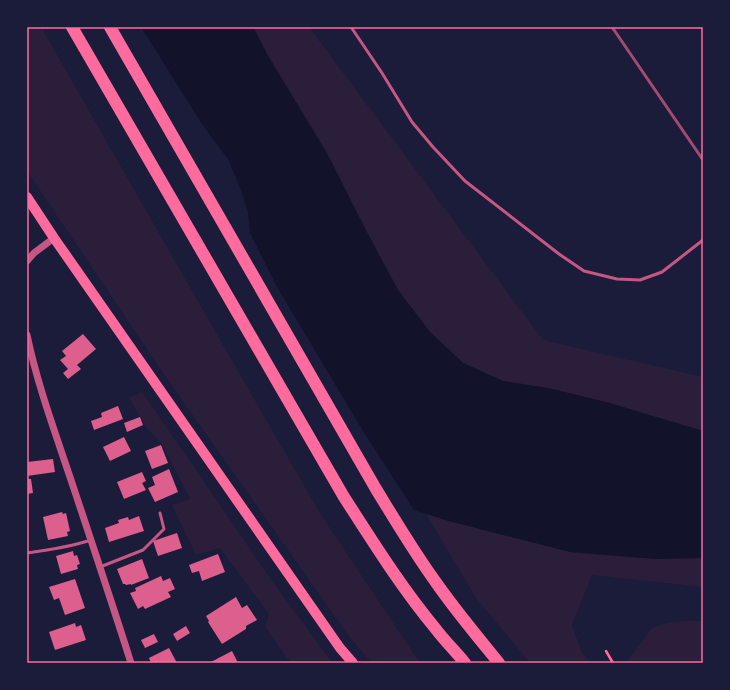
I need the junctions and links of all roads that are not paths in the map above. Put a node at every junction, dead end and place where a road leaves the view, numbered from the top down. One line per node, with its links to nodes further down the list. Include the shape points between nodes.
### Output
1 (72, 27): 15 (highway, via 344,497 402,585)
2 (110, 27): 16 (highway, via 396,521 438,586)
3 (351, 27): 6 (lane, via 412,122 465,181 559,254 584,270 617,279 640,280 662,272)
4 (27, 197): 5 (main road)
5 (54, 238): 7 (street); 14 (main road, via 340,648)
6 (703, 240)
7 (27, 261)
8 (27, 335): 10 (street, via 42,394)
9 (160, 513): 12 (lane, via 164,529 144,550)
10 (91, 540): 11 (lane); 12 (street)
11 (27, 553)
12 (100, 567): 13 (street)
13 (131, 663)
14 (353, 663)
15 (465, 663)
16 (499, 663)

